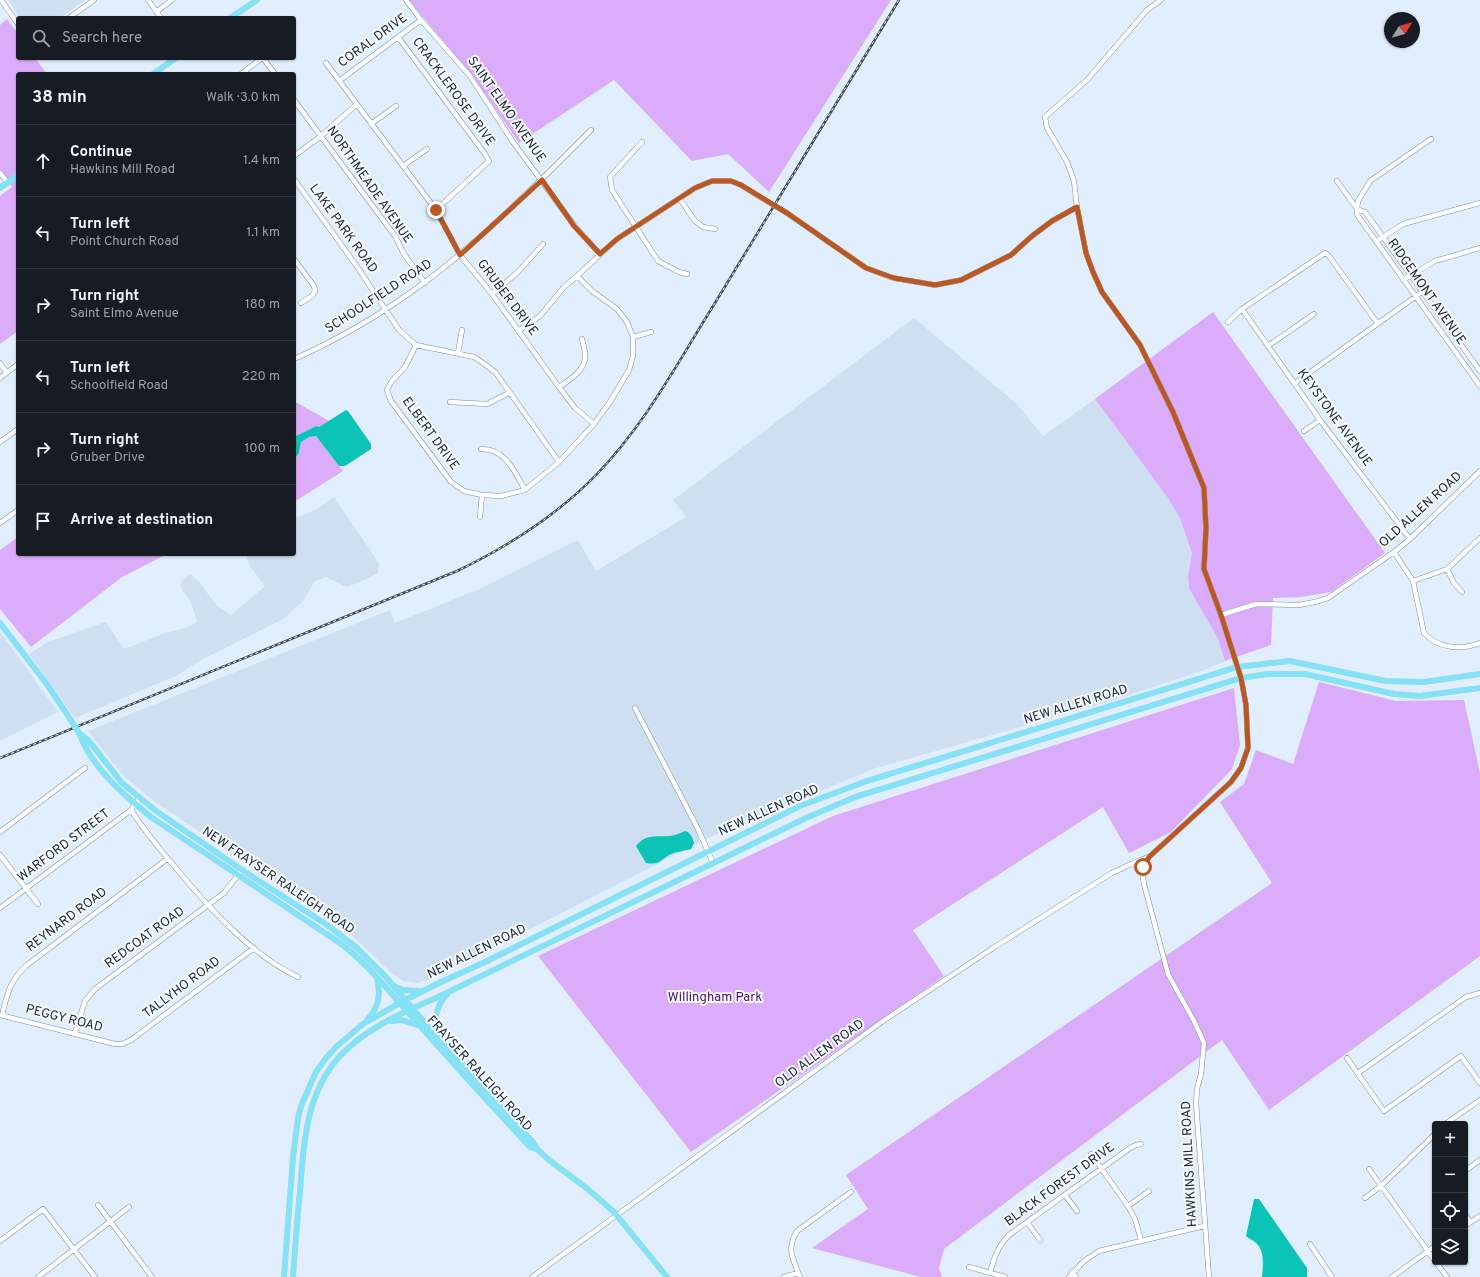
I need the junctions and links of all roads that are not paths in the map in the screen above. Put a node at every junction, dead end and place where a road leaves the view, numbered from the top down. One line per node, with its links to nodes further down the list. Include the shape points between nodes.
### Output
1 (1, 0): 13 (street)
2 (94, 0): 9 (street)
3 (148, 0): 8 (street)
4 (172, 0): 8 (street)
5 (256, 0): 11 (main road)
6 (406, 0): 12 (street, SAINT ELMO AVENUE)
7 (1161, 0): 43 (street, via 1147,10 1088,79 1045,117 1047,128 1068,162 1074,181)
8 (156, 12): 10 (street)
9 (72, 16)
10 (159, 16)
11 (233, 16)
12 (421, 20): 14 (street, CORAL DRIVE); 36 (street, SAINT ELMO AVENUE, via 470,76 513,142)
13 (16, 21)
14 (398, 37): 22 (street, CORAL DRIVE); 45 (street, CRACKLEROSE DRIVE, via 489,161)
15 (173, 60): 19 (main road)
16 (259, 60): 20 (street)
17 (264, 60): 21 (street)
18 (326, 63): 22 (street, GRUBER DRIVE)
19 (156, 72)
20 (243, 72)
21 (273, 72)
22 (339, 81): 24 (street, GRUBER DRIVE)
23 (296, 103): 28 (street, NORTHMEADE AVENUE)
24 (356, 105): 26 (street, GRUBER DRIVE); 28 (street)
25 (396, 106): 26 (street)
26 (371, 124): 33 (street, GRUBER DRIVE)
27 (591, 130): 36 (street, SCHOOLFIELD ROAD)
28 (321, 136): 32 (street); 59 (street, NORTHMEADE AVENUE, via 395,236 404,254)
29 (1431, 139): 44 (street, via 1370,181 1358,201)
30 (642, 142): 46 (street, via 610,176 612,190)
31 (427, 150): 33 (street)
32 (296, 155)
33 (403, 166): 45 (street, GRUBER DRIVE)
34 (0, 173): 39 (street)
35 (16, 177): 39 (main road)
36 (542, 180): 52 (street, SAINT ELMO AVENUE, via 574,226); 53 (street, SCHOOLFIELD ROAD)
37 (1337, 181): 44 (street, RIDGEMONT AVENUE)
38 (296, 182): 64 (street, LAKE PARK ROAD)
39 (8, 183): 40 (main road)
40 (0, 188)
41 (680, 199): 43 (street, bridge, via 704,183 731,181 787,213 866,268 894,278 935,285 961,280 1011,255 1052,221); 46 (street); 47 (street, via 695,221)
42 (1480, 202): 48 (street, via 1403,224)
43 (1077, 207): 107 (street, via 1086,253 1102,292 1140,345 1173,412 1204,488 1204,569)
44 (1357, 209): 48 (street, RIDGEMONT AVENUE, via 1365,212); 49 (street, RIDGEMONT AVENUE, via 1358,216)
45 (436, 210): 53 (street, GRUBER DRIVE)
46 (636, 228): 52 (street, via 617,239); 55 (street, via 658,261)
47 (715, 229)
48 (1383, 237): 49 (street); 57 (street, RIDGEMONT AVENUE)
49 (1377, 241): 58 (street, RIDGEMONT AVENUE)
50 (543, 244): 61 (street, via 517,273)
51 (1480, 248): 57 (street, via 1436,261)
52 (600, 254): 56 (street)
53 (460, 255): 59 (street, SCHOOLFIELD ROAD); 61 (street, GRUBER DRIVE)
54 (296, 262): 63 (street, via 315,291)
55 (687, 274)
56 (577, 276): 70 (street, via 564,287 540,316); 72 (street, via 592,291 617,309 627,322)
57 (1411, 276): 58 (street); 60 (street, RIDGEMONT AVENUE)
58 (1403, 280): 62 (street, RIDGEMONT AVENUE)
59 (425, 283): 64 (street, SCHOOLFIELD ROAD)
60 (1422, 292): 62 (street); 80 (street, RIDGEMONT AVENUE)
61 (492, 294): 70 (street, GRUBER DRIVE)
62 (1416, 297): 68 (street); 84 (street, RIDGEMONT AVENUE)
63 (301, 303)
64 (385, 309): 74 (street, LAKE PARK ROAD, via 399,330); 77 (street, SCHOOLFIELD ROAD, via 325,345)
65 (1242, 309): 67 (street); 68 (street, via 1325,253); 75 (street, KEYSTONE AVENUE)
66 (1314, 314): 75 (street)
67 (1228, 322)
68 (1378, 324): 83 (street)
69 (462, 330): 76 (street)
70 (518, 331): 85 (street, GRUBER DRIVE)
71 (651, 332): 72 (street)
72 (633, 337): 89 (street, via 633,356 629,370)
73 (582, 339): 85 (street, via 586,355 582,368)
74 (416, 345): 76 (street); 97 (street, ELBERT DRIVE, via 405,367 387,390 391,401 451,482 464,491)
75 (1268, 346): 83 (street, KEYSTONE AVENUE)
76 (458, 353): 86 (street, via 474,357 486,365 496,373)
77 (296, 358)
78 (0, 362): 81 (street)
79 (16, 366): 81 (street)
80 (1480, 371)
81 (7, 373): 82 (street)
82 (0, 378)
83 (1295, 383): 88 (street, KEYSTONE AVENUE)
84 (1480, 386)
85 (559, 387): 89 (street, GRUBER DRIVE, via 575,408)
86 (509, 393): 87 (street, via 488,404); 94 (street)
87 (450, 402)
88 (1320, 420): 91 (street); 102 (street, KEYSTONE AVENUE)
89 (594, 424): 94 (street)
90 (16, 430): 92 (street)
91 (1304, 431)
92 (0, 442)
93 (482, 449): 96 (street, via 490,448 504,456)
94 (559, 462): 96 (street)
95 (1480, 471): 102 (street, OLD ALLEN ROAD)
96 (524, 490): 97 (street, ELBERT DRIVE, via 501,496)
97 (482, 495): 99 (street)
98 (16, 511): 100 (street)
99 (480, 517)
100 (0, 523)
101 (1480, 538): 104 (street)
102 (1410, 539): 103 (street, OLD ALLEN ROAD)
103 (1394, 552): 105 (street); 107 (street, OLD ALLEN ROAD, via 1328,598 1299,605 1256,604)
104 (1447, 570): 105 (street); 106 (street)
105 (1414, 581): 109 (street, via 1424,633 1430,639 1461,648)
106 (1462, 592)
107 (1221, 615): 110 (street)
108 (0, 622): 116 (main road, bridge, via 46,683)
109 (1480, 643)
110 (1237, 667): 111 (main road, NEW ALLEN ROAD, via 1290,661 1386,681 1420,682); 112 (street); 115 (main road, NEW ALLEN ROAD)
111 (1480, 674)
112 (1241, 678): 113 (main road, NEW ALLEN ROAD, via 1267,674 1305,674 1394,694 1420,696); 117 (main road, NEW ALLEN ROAD); 125 (street, via 1246,705 1248,748 1241,768 1231,782)
113 (1480, 688)
114 (636, 708): 123 (street)
115 (1074, 718): 117 (main road, via 1076,723 1073,728); 123 (main road, NEW ALLEN ROAD, via 867,781 800,806)
116 (79, 733): 119 (main road, via 89,741 122,783); 120 (main road, via 94,760)
117 (1060, 734): 127 (main road, NEW ALLEN ROAD, via 855,797)
118 (84, 768): 122 (street)
119 (139, 798): 120 (street, WARFORD STREET); 129 (main road, NEW FRAYSER RALEIGH ROAD)
120 (135, 804): 121 (street, WARFORD STREET); 131 (main road, NEW FRAYSER RALEIGH ROAD)
121 (131, 810): 126 (street); 132 (street, WARFORD STREET)
122 (0, 832)
123 (708, 851): 127 (street); 140 (main road, NEW ALLEN ROAD)
124 (0, 855): 132 (street)
125 (1149, 857): 128 (street, OLD ALLEN ROAD); 130 (street)
126 (167, 858): 134 (street); 147 (street, REYNARD ROAD, via 27,965 16,976 9,989)
127 (713, 863): 141 (main road, NEW ALLEN ROAD)
128 (1131, 864): 130 (street); 176 (street, OLD ALLEN ROAD, via 1101,880 906,1006)
129 (242, 870): 131 (street, REDCOAT ROAD); 139 (main road, NEW FRAYSER RALEIGH ROAD, via 344,937)
130 (1142, 871): 182 (street, HAWKINS MILL ROAD, via 1168,974 1204,1043 1196,1103)
131 (238, 876): 134 (street, REDCOAT ROAD, via 224,893); 137 (main road, NEW FRAYSER RALEIGH ROAD, via 354,953)
132 (26, 888): 133 (street); 135 (street, WARFORD STREET)
133 (38, 904)
134 (208, 906): 136 (street); 151 (street, REDCOAT ROAD, via 94,988 85,1001)
135 (0, 908)
136 (254, 948): 138 (street, via 282,970); 153 (street, TALLYHO ROAD, via 131,1040)
137 (376, 976): 144 (main road, NEW FRAYSER RALEIGH ROAD); 148 (main road, via 376,1009)
138 (298, 977)
139 (394, 986): 140 (main road, via 404,991); 143 (main road, NEW FRAYSER RALEIGH ROAD)
140 (423, 991): 143 (main road, NEW ALLEN ROAD)
141 (449, 992): 145 (main road, NEW ALLEN ROAD); 152 (main road, via 437,1010 436,1025)
142 (1480, 993): 155 (street, via 1466,997)
143 (405, 1000): 144 (main road, NEW ALLEN ROAD); 145 (main road, NEW FRAYSER RALEIGH ROAD)
144 (399, 1003): 146 (main road, NEW FRAYSER RALEIGH ROAD); 148 (main road, NEW ALLEN ROAD)
145 (412, 1008): 146 (main road, NEW ALLEN ROAD); 152 (main road, FRAYSER RALEIGH ROAD)
146 (406, 1011): 149 (main road, NEW ALLEN ROAD); 150 (main road, FRAYSER RALEIGH ROAD)
147 (1, 1015): 151 (street, PEGGY ROAD)
148 (363, 1024): 199 (main road, NEW ALLEN ROAD, via 326,1058 316,1072 301,1106 293,1157)
149 (381, 1025): 150 (main road, via 402,1020); 200 (main road, NEW ALLEN ROAD, via 366,1033 346,1050 330,1068 316,1092 306,1125)
150 (421, 1027): 161 (main road, FRAYSER RALEIGH ROAD, via 530,1147)
151 (75, 1033): 153 (street, PEGGY ROAD)
152 (441, 1040): 161 (main road, FRAYSER RALEIGH ROAD)
153 (122, 1044)
154 (1348, 1058): 155 (street)
155 (1358, 1073): 156 (street, via 1384,1111 1461,1056)
156 (1480, 1083)
157 (1480, 1100): 158 (street)
158 (1449, 1121)
159 (1432, 1137): 167 (street)
160 (1141, 1144): 164 (street, BLACK FOREST DRIVE, via 1133,1146)
161 (537, 1149): 176 (main road, FRAYSER RALEIGH ROAD)
162 (1091, 1154): 164 (street)
163 (1480, 1160): 166 (street)
164 (1102, 1168): 170 (street, BLACK FOREST DRIVE); 173 (street)
165 (1369, 1168): 167 (street)
166 (1468, 1169)
167 (1382, 1186): 171 (street); 189 (street)
168 (1148, 1191): 173 (street)
169 (851, 1192): 195 (street, via 797,1231 792,1239 790,1251)
170 (1065, 1195): 175 (street); 180 (street, BLACK FOREST DRIVE)
171 (1365, 1198)
172 (98, 1205): 179 (street)
173 (1128, 1206): 184 (street)
174 (129, 1208): 179 (street)
175 (1077, 1211)
176 (617, 1215): 201 (street, OLD ALLEN ROAD); 202 (main road, FRAYSER RALEIGH ROAD)
177 (1480, 1216): 181 (street)
178 (1468, 1219): 181 (street)
179 (110, 1222): 188 (street); 198 (street)
180 (1027, 1222): 183 (street); 194 (street, BLACK FOREST DRIVE, via 1002,1242)
181 (1470, 1222)
182 (1204, 1226): 184 (street); 207 (street, HAWKINS MILL ROAD)
183 (1040, 1240)
184 (1140, 1240): 193 (street, via 1099,1251)
185 (0, 1241): 188 (street, via 43,1209)
186 (1310, 1244): 208 (street)
187 (1432, 1248): 189 (street)
188 (74, 1250): 196 (street); 197 (street)
189 (1428, 1251): 190 (street); 209 (street)
190 (1432, 1257)
191 (1437, 1265): 210 (street)
192 (969, 1267): 194 (street)
193 (1072, 1272): 205 (street); 206 (street)
194 (990, 1273): 204 (street)
195 (799, 1275): 203 (street)
196 (38, 1277)
197 (95, 1277)
198 (152, 1277)
199 (284, 1277)
200 (293, 1277)
201 (532, 1277)
202 (667, 1277)
203 (784, 1277)
204 (1005, 1277)
205 (1069, 1277)
206 (1076, 1277)
207 (1209, 1277)
208 (1332, 1277)
209 (1392, 1277)
210 (1446, 1277)

